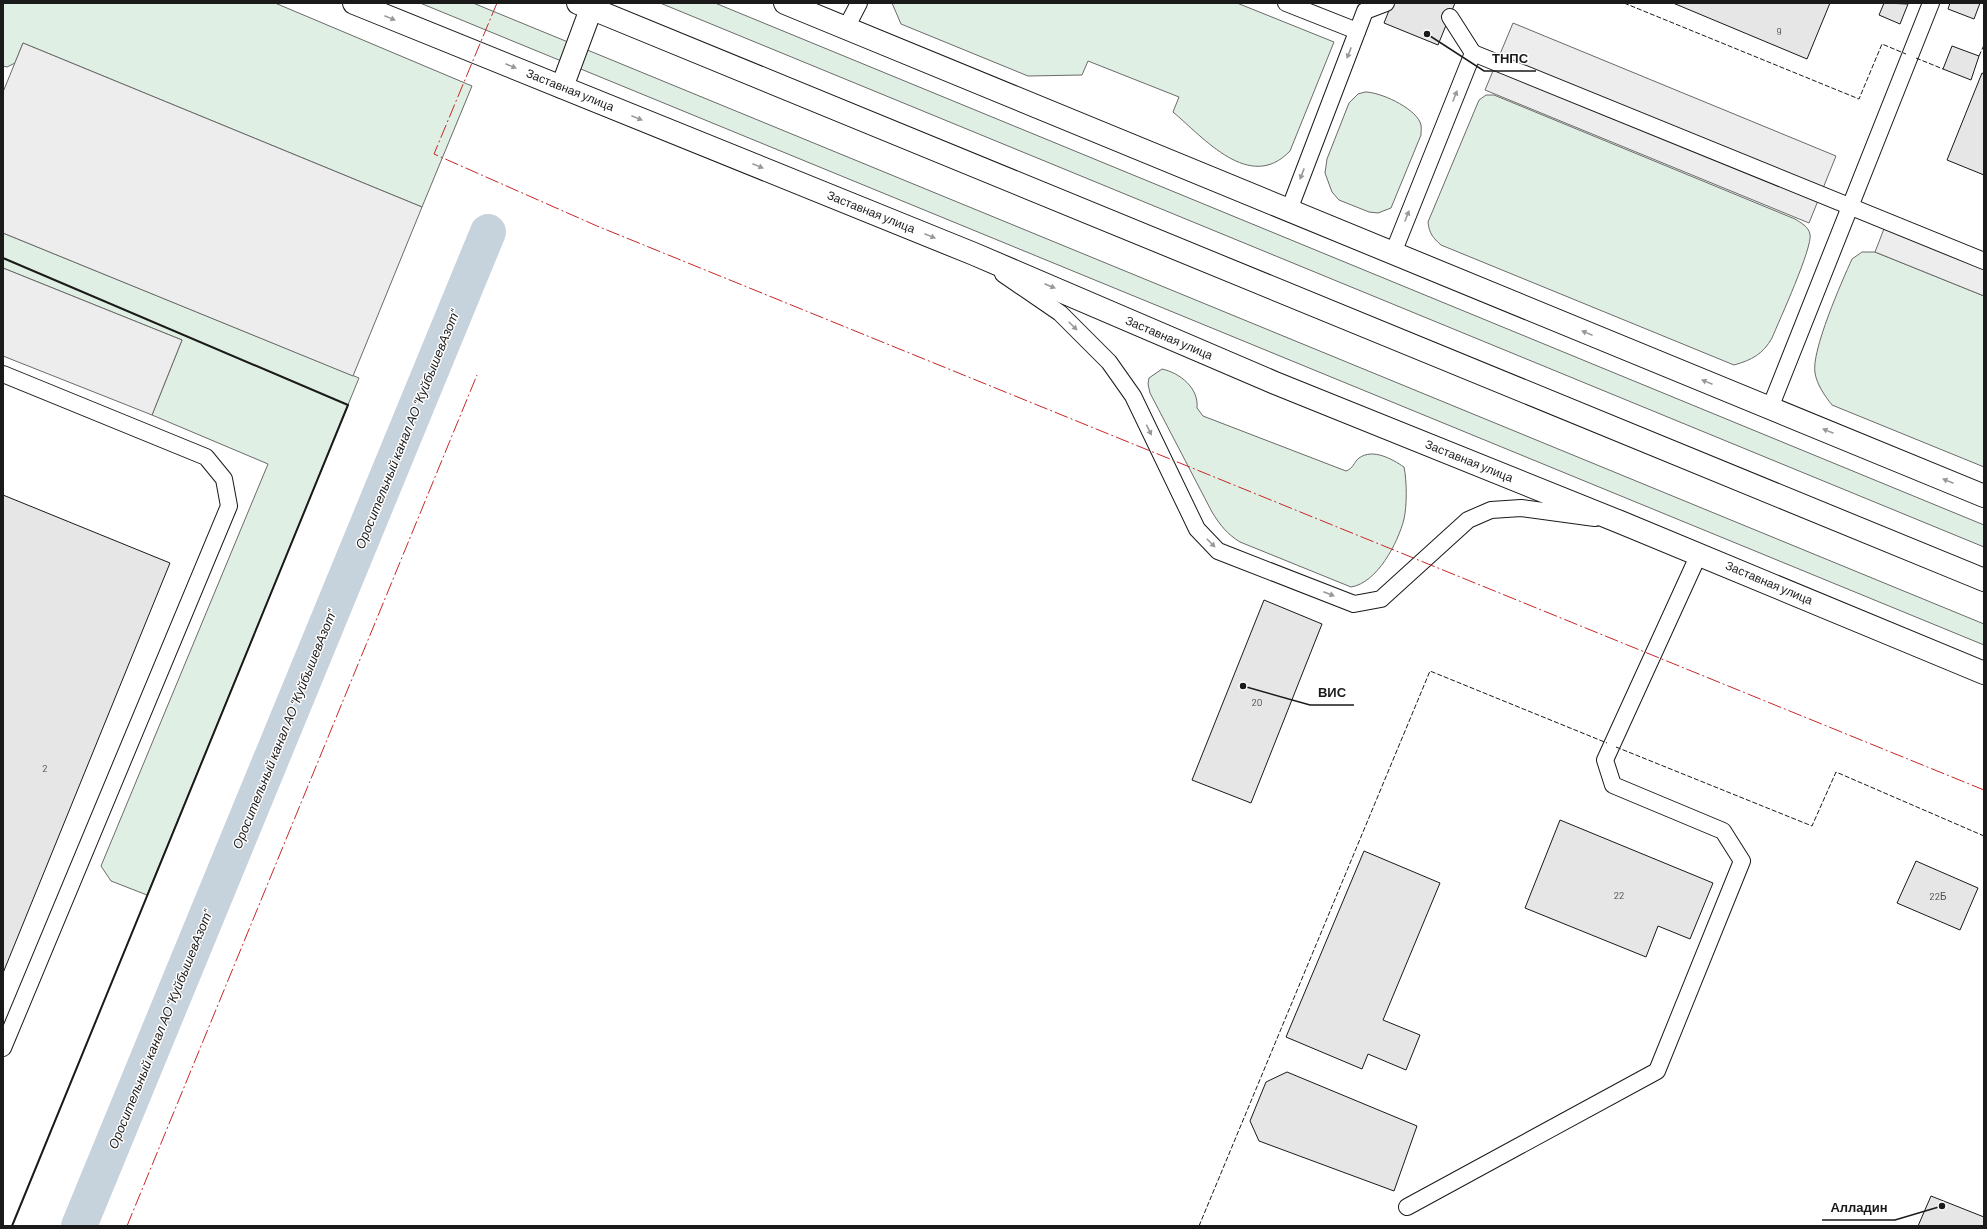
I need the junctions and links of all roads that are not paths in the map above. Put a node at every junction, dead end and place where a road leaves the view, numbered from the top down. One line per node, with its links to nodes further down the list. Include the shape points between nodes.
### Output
1 (354, 3): 12 (main road, Заставная улица, one-way to 12)
2 (785, 3): 9 (main road)
3 (859, 3): 9 (lane)
4 (1286, 3): 10 (lane)
5 (1386, 3): 10 (lane, via 1365,10)
6 (1931, 3): 13 (lane)
7 (584, 6): 12 (main road); 23 (main road)
8 (1450, 17): 11 (lane)
9 (846, 28): 14 (main road)
10 (1357, 31): 14 (lane, one-way to 14)
11 (1473, 52): 13 (lane); 15 (lane, one-way to 11)
12 (562, 87): 16 (main road, Заставная улица, one-way to 16)
13 (1850, 206): 17 (lane); 19 (lane)
14 (1289, 210): 15 (main road)
15 (1393, 252): 19 (main road, one-way to 15)
16 (974, 254): 21 (main road, Заставная улица, one-way to 21, via 1275,383); 21 (lane, one-way to 21, via 1060,313 1109,362 1133,396 1197,529 1218,550 1354,604 1381,599 1468,520 1491,510 1521,508)
17 (1984, 261)
18 (3, 374): 25 (lane, via 206,457 224,479 229,506)
19 (1770, 408): 20 (main road, one-way to 19)
20 (1984, 496)
21 (1620, 522): 22 (main road, Заставная улица)
22 (1699, 554): 24 (main road, Заставная улица); 26 (lane, via 1605,760 1613,784 1723,831 1742,861 1657,1071)
23 (1984, 580)
24 (1984, 673)
25 (3, 1048)
26 (1407, 1207)

